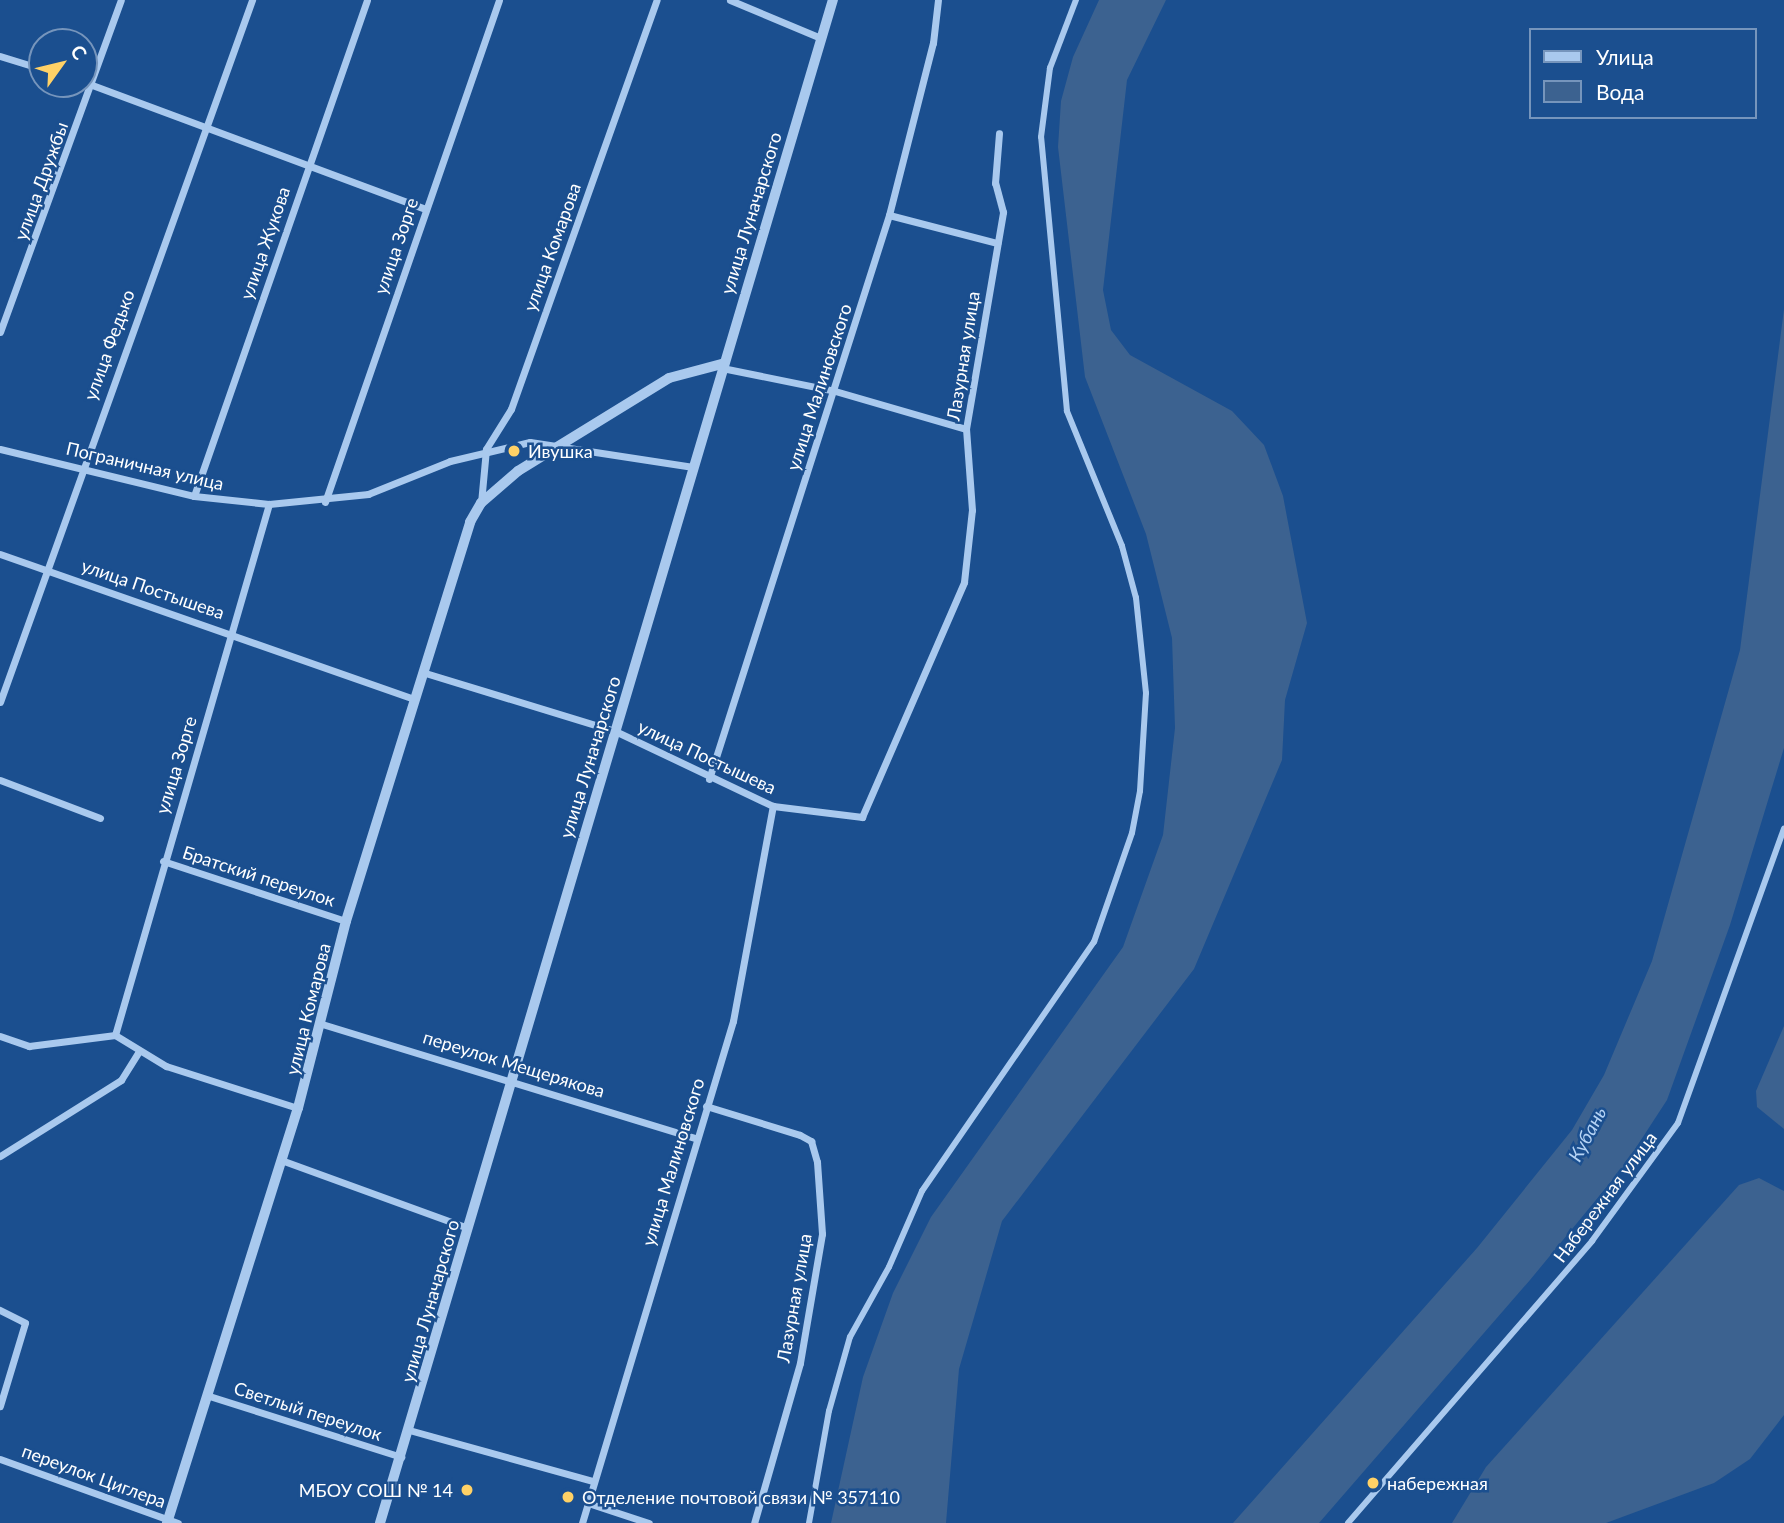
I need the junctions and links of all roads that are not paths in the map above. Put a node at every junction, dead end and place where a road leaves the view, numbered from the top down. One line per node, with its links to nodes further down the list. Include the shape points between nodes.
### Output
1 (121, 0): 12 (street, улица Дружбы)
2 (253, 0): 16 (street, улица Федько)
3 (367, 0): 18 (street, улица Жукова)
4 (499, 0): 19 (street, улица Зорге)
5 (657, 0): 28 (street, улица Комарова, via 511,409)
6 (730, 0): 10 (street)
7 (833, 0): 10 (street, улица Луначарского)
8 (938, 0): 20 (street, улица Малиновского, via 933,43)
9 (1076, 0): 74 (street, via 1050,68 1041,137 1067,411 1122,546 1137,608 1146,693 1140,791 1132,833 1094,943 922,1191 889,1267 850,1337 829,1411)
10 (821, 38): 23 (street, улица Луначарского)
11 (0, 56): 13 (street)
12 (98, 58)
13 (28, 65)
14 (98, 87): 16 (street)
15 (83, 98): 22 (street, улица Дружбы)
16 (206, 125): 18 (street); 30 (street, улица Федько)
17 (999, 133): 21 (street, Лазурная улица, via 995,183 1003,212)
18 (310, 162): 19 (street); 31 (street, улица Жукова)
19 (425, 209): 32 (street, улица Зорге)
20 (889, 215): 21 (street); 24 (street, улица Малиновского)
21 (997, 243): 25 (street, Лазурная улица)
22 (0, 332)
23 (722, 366): 24 (street); 26 (street, via 669,378); 29 (street, улица Луначарского)
24 (835, 391): 25 (street); 42 (street, улица Малиновского)
25 (967, 429): 45 (street, Лазурная улица, via 972,510 964,582)
26 (564, 446): 28 (street, Пограничная улица, via 530,442); 29 (street, Пограничная улица); 33 (street, via 519,471)
27 (0, 449): 30 (street, Пограничная улица)
28 (486, 449): 32 (street, Пограничная улица, via 411,480); 33 (street, улица Комарова)
29 (693, 467): 41 (street, улица Луначарского)
30 (84, 469): 31 (street, Пограничная улица); 36 (street, улица Федько)
31 (194, 496): 34 (street, Пограничная улица)
32 (325, 502): 34 (street, Пограничная улица)
33 (481, 503): 38 (street, улица Комарова)
34 (269, 504): 37 (street, улица Зорге)
35 (0, 554): 36 (street, улица Постышева)
36 (44, 569): 37 (street, улица Постышева); 40 (street, улица Федько)
37 (232, 632): 39 (street, улица Постышева); 48 (street, улица Зорге)
38 (422, 672): 39 (street, улица Комарова); 41 (street, улица Постышева)
39 (413, 699): 49 (street, улица Комарова)
40 (0, 702)
41 (615, 731): 42 (street, улица Постышева); 54 (street, улица Луначарского)
42 (709, 779): 44 (street, улица Постышева)
43 (0, 780): 46 (street)
44 (773, 806): 45 (street, улица Постышева); 55 (street, улица Малиновского, via 733,1021)
45 (862, 817)
46 (100, 818)
47 (1784, 829): 75 (street, Набережная улица, via 1678,1124 1592,1241)
48 (163, 862): 49 (street, Братский переулок); 51 (street, улица Зорге)
49 (346, 921): 50 (street, улица Комарова)
50 (322, 1024): 54 (street, переулок Мещерякова); 56 (street, улица Комарова)
51 (115, 1035): 52 (street, via 29,1046); 53 (street)
52 (0, 1036)
53 (138, 1053): 56 (street); 58 (street, via 121,1080)
54 (510, 1077): 57 (street, переулок Мещерякова); 60 (street, улица Луначарского)
55 (706, 1106): 57 (street, улица Малиновского); 73 (street, Лазурная улица, via 800,1135 811,1141 817,1162 822,1234 804,1337)
56 (298, 1108): 59 (street, улица Комарова)
57 (697, 1139): 67 (street, улица Малиновского)
58 (0, 1156)
59 (281, 1160): 60 (street); 62 (street, улица Комарова)
60 (468, 1228): 64 (street, улица Луначарского)
61 (0, 1310): 63 (street, via 24,1323)
62 (206, 1395): 65 (street, Светлый переулок); 69 (street, улица Комарова)
63 (0, 1406)
64 (409, 1430): 65 (street, улица Луначарского); 67 (street, Светлый переулок)
65 (401, 1457): 70 (street, улица Луначарского)
66 (0, 1458): 69 (street, переулок Циглера)
67 (593, 1480): 68 (street, улица Малиновского)
68 (588, 1503): 71 (street, улица Малиновского); 72 (street)
69 (171, 1522)
70 (380, 1523)
71 (582, 1523)
72 (649, 1523)
73 (754, 1523)
74 (809, 1523)
75 (1348, 1523)

